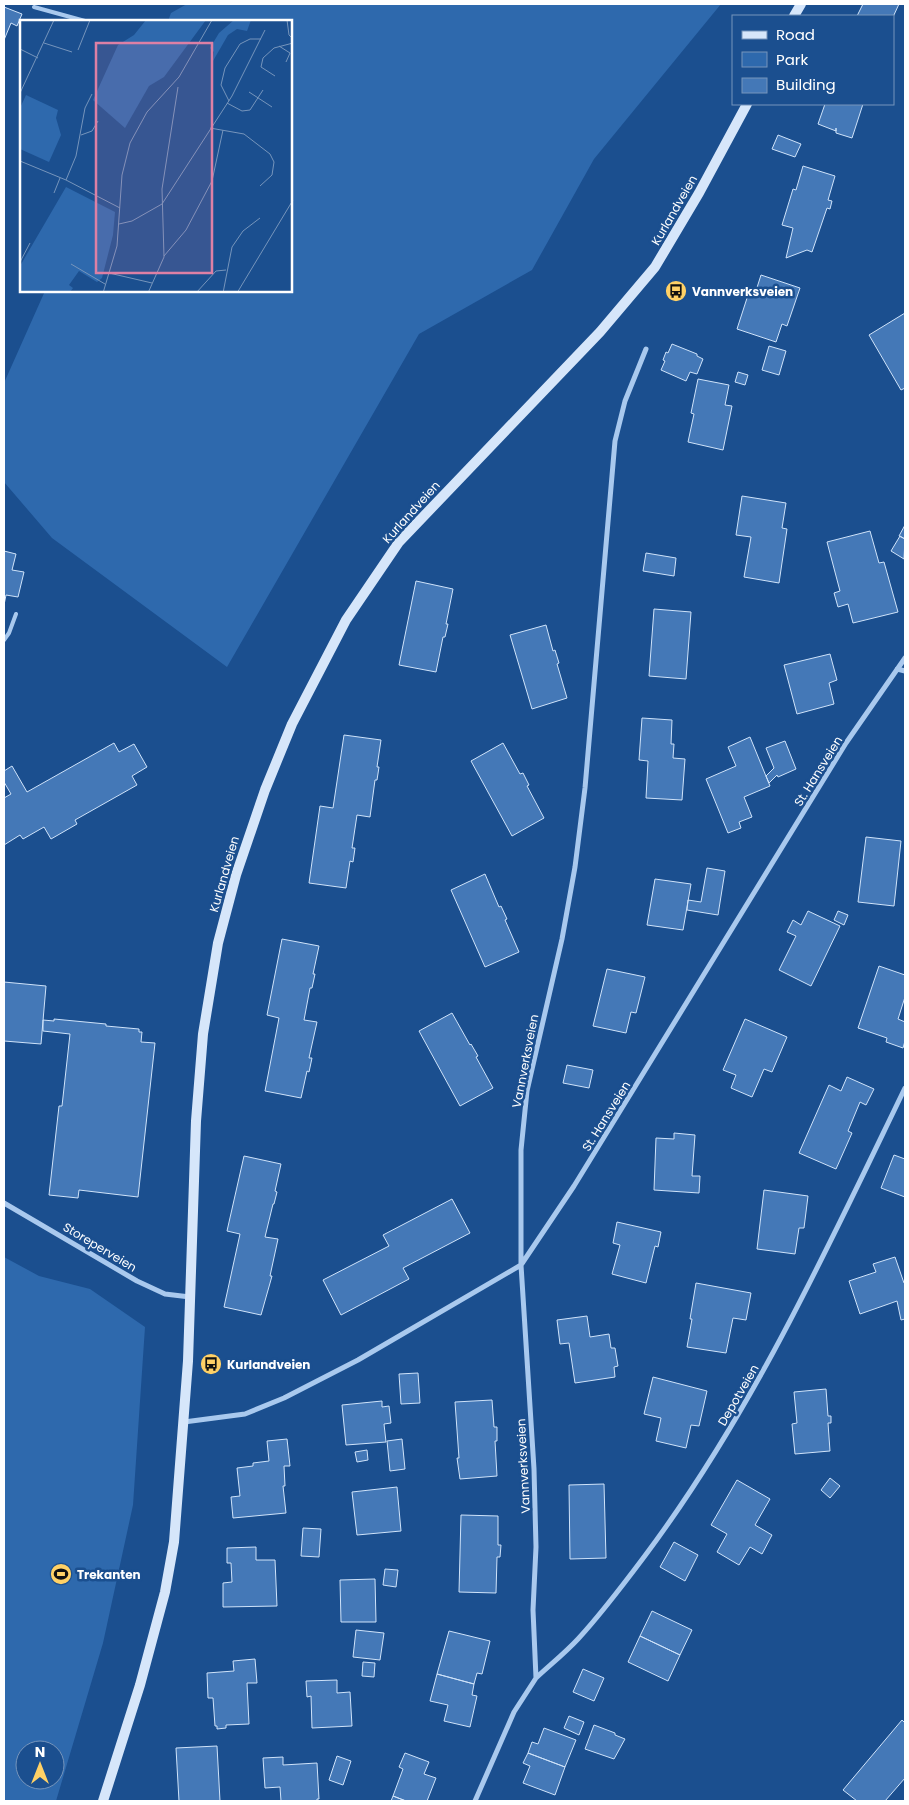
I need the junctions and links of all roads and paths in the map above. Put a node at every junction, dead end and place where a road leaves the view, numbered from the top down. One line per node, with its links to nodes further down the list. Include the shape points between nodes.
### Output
1 (801, 4): 3 (main road)
2 (34, 7): 4 (lane)
3 (795, 15)
4 (81, 20)
5 (746, 105): 15 (main road, Kurlandveien, via 654,267 600,332 399,542 346,620 292,724 250,830 218,943 203,1034 196,1121)
6 (646, 349): 14 (street, Vannverksveien, via 615,441 575,867 527,1090 521,1150)
7 (16, 614): 8 (lane)
8 (4, 640)
9 (905, 658): 10 (street, St. Hansveien)
10 (897, 669): 11 (street); 14 (street, St. Hansveien, via 846,743 574,1186)
11 (905, 670)
12 (905, 1088): 17 (street, Depotveien, via 789,1324 704,1473 623,1585 577,1640)
13 (4, 1203): 15 (street, Storeperveien, via 138,1281 165,1294)
14 (521, 1265): 16 (street, St. Hansveien, via 358,1360 284,1398 245,1414); 17 (street, Vannverksveien, via 534,1469)
15 (190, 1297): 16 (main road, Kurlandveien)
16 (184, 1422): 18 (main road, Kurlandveien, via 174,1542 165,1592)
17 (536, 1678): 19 (street, via 514,1712)
18 (103, 1801)
19 (475, 1801)

